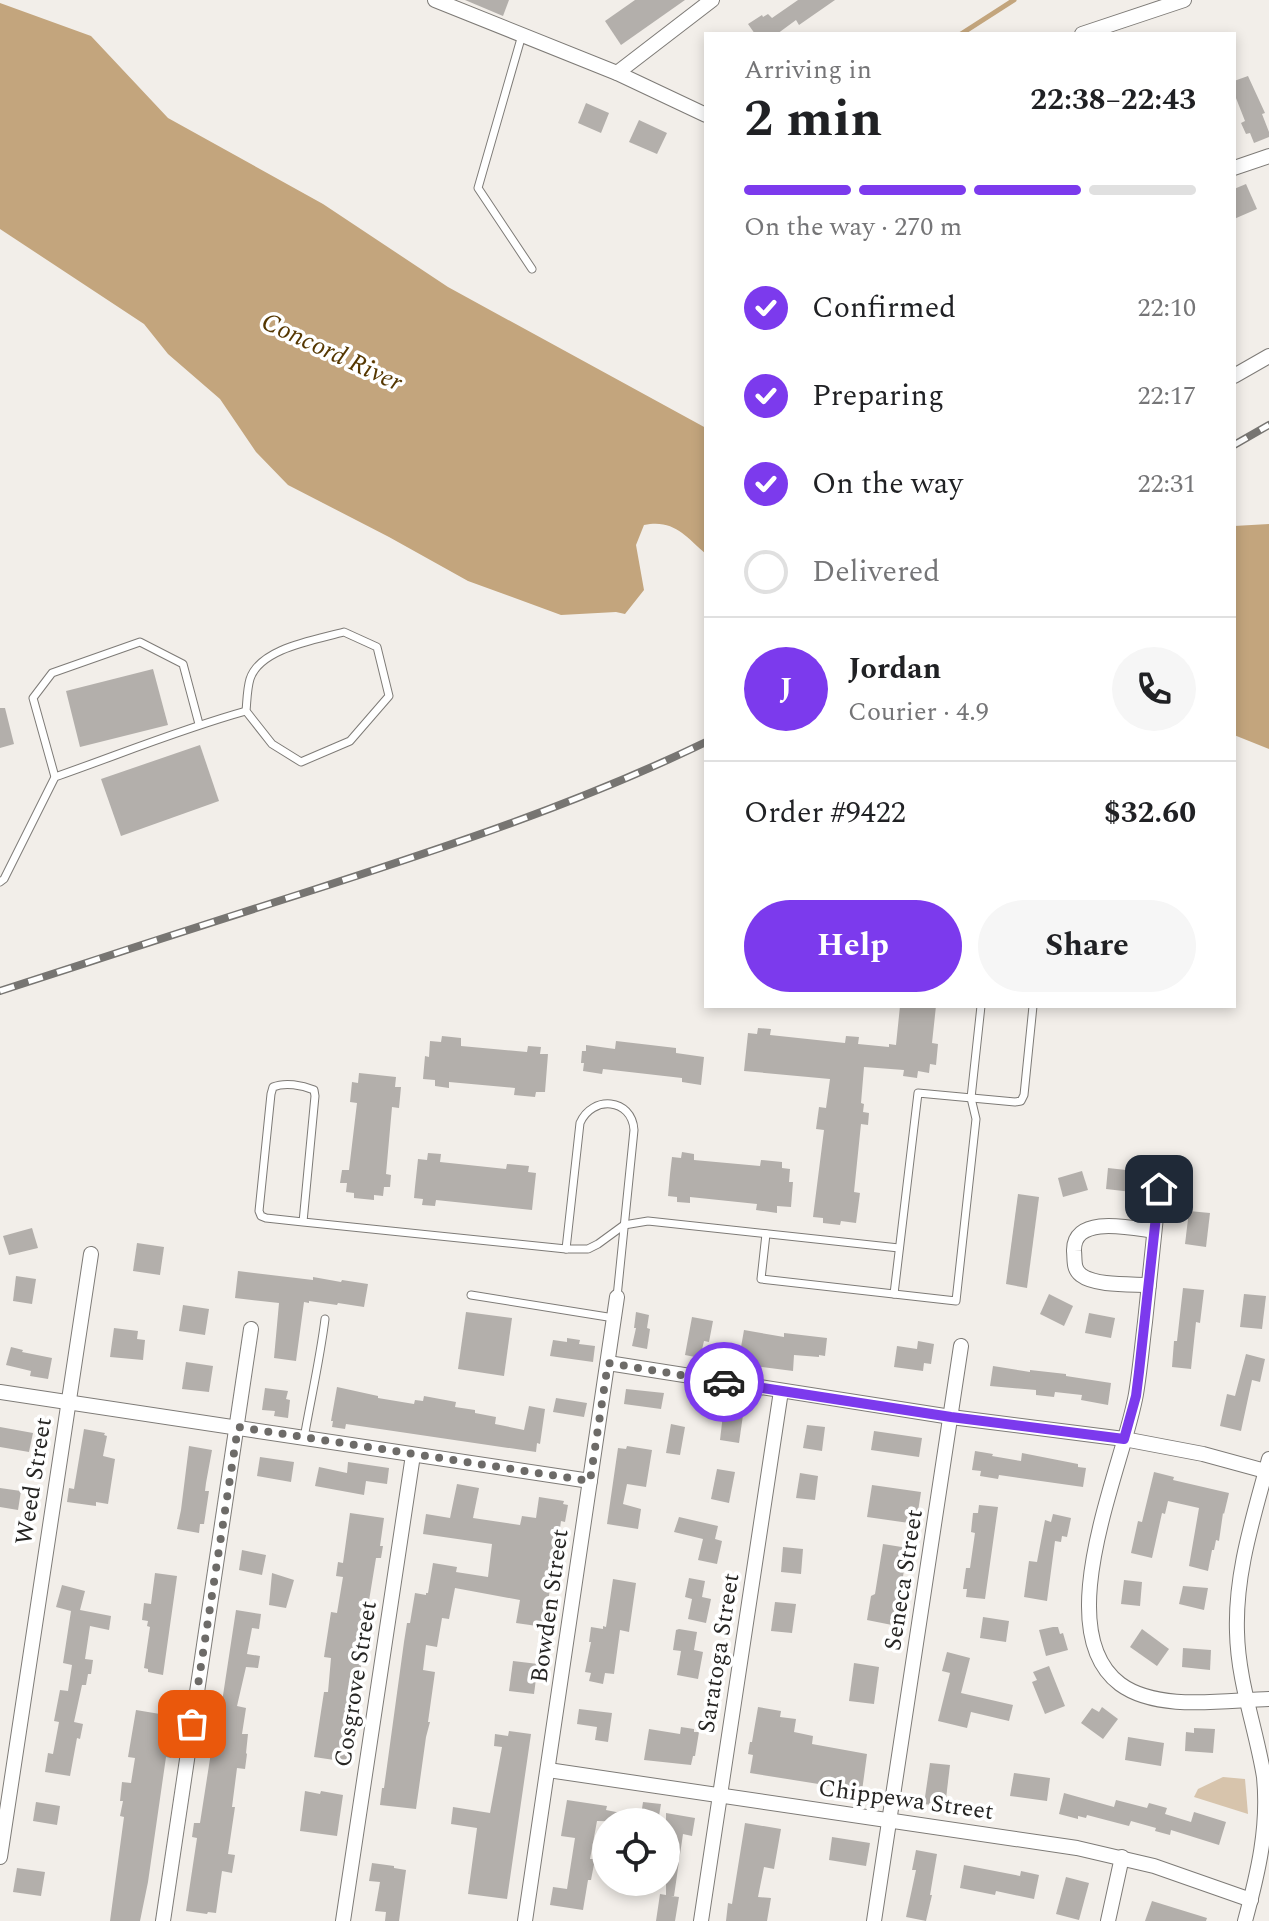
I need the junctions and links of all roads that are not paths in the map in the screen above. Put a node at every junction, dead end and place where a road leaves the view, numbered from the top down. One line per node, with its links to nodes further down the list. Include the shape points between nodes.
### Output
1 (435, 0): 5 (street)
2 (712, 0): 6 (street)
3 (1184, 0): 4 (street)
4 (1088, 32)
5 (522, 35): 6 (street); 10 (lane, via 478,188)
6 (617, 73): 7 (street)
7 (704, 114)
8 (1269, 156): 9 (street)
9 (1236, 167)
10 (532, 269)
11 (1269, 356): 12 (street)
12 (1236, 375)
13 (246, 711): 13 (lane, via 272,744 301,762 350,741 389,696 377,647 344,632 268,656 250,677); 14 (lane)
14 (199, 724): 15 (lane); 15 (lane, via 183,664 140,642 52,673 33,698)
15 (55, 777): 16 (lane)
16 (0, 882)
17 (981, 1008): 19 (lane)
18 (1033, 1008): 19 (lane, via 1021,1101)
19 (971, 1098): 25 (lane, via 918,1093); 29 (lane, via 976,1119 956,1301)
20 (1159, 1189): 23 (street)
21 (303, 1222): 21 (lane, via 315,1096 307,1087 280,1084 271,1094 259,1211 266,1218); 26 (lane)
22 (624, 1225): 24 (lane, via 648,1221); 26 (lane, via 588,1249); 26 (lane, via 634,1121 620,1107 599,1105 584,1115 578,1131); 31 (lane)
23 (1154, 1231): 28 (street); 28 (street, via 1095,1226 1074,1245 1075,1267 1081,1275 1095,1282)
24 (766, 1234): 25 (lane); 29 (lane, via 761,1279)
25 (899, 1248): 29 (lane)
26 (566, 1249)
27 (91, 1254): 39 (street, Weed Street)
28 (1149, 1285): 43 (street, via 1136,1396)
29 (894, 1294)
30 (471, 1295): 32 (lane)
31 (617, 1297): 32 (street, Bowden Street)
32 (614, 1318): 36 (street, Bowden Street)
33 (325, 1319): 42 (lane)
34 (251, 1329): 41 (street)
35 (961, 1346): 40 (street, Seneca Street)
36 (608, 1363): 37 (street); 46 (street, Bowden Street)
37 (781, 1391): 40 (street); 50 (street, Saratoga Street)
38 (0, 1392): 39 (street)
39 (68, 1402): 41 (street); 52 (street, Weed Street)
40 (951, 1417): 43 (street); 51 (street, Seneca Street)
41 (238, 1427): 42 (street); 55 (street)
42 (304, 1438): 44 (street)
43 (1124, 1439): 45 (street); 47 (street, via 1099,1528 1091,1583 1091,1632 1101,1662 1121,1684 1154,1697)
44 (413, 1455): 46 (street); 56 (street, Cosgrove Street)
45 (1268, 1467): 47 (street, via 1239,1588 1238,1656)
46 (590, 1481): 49 (street, Bowden Street)
47 (1245, 1699): 48 (street); 54 (street, via 1266,1801 1264,1845)
48 (1269, 1699)
49 (548, 1770): 50 (street, Chippewa Street); 57 (street, Bowden Street)
50 (720, 1795): 51 (street, Chippewa Street); 58 (street, Saratoga Street)
51 (889, 1820): 53 (street, Chippewa Street); 59 (street, Seneca Street)
52 (0, 1857)
53 (1122, 1857): 54 (street, Chippewa Street); 60 (street)
54 (1251, 1900): 61 (street)
55 (163, 1921)
56 (343, 1921)
57 (525, 1921)
58 (701, 1921)
59 (874, 1921)
60 (1108, 1921)
61 (1245, 1921)

